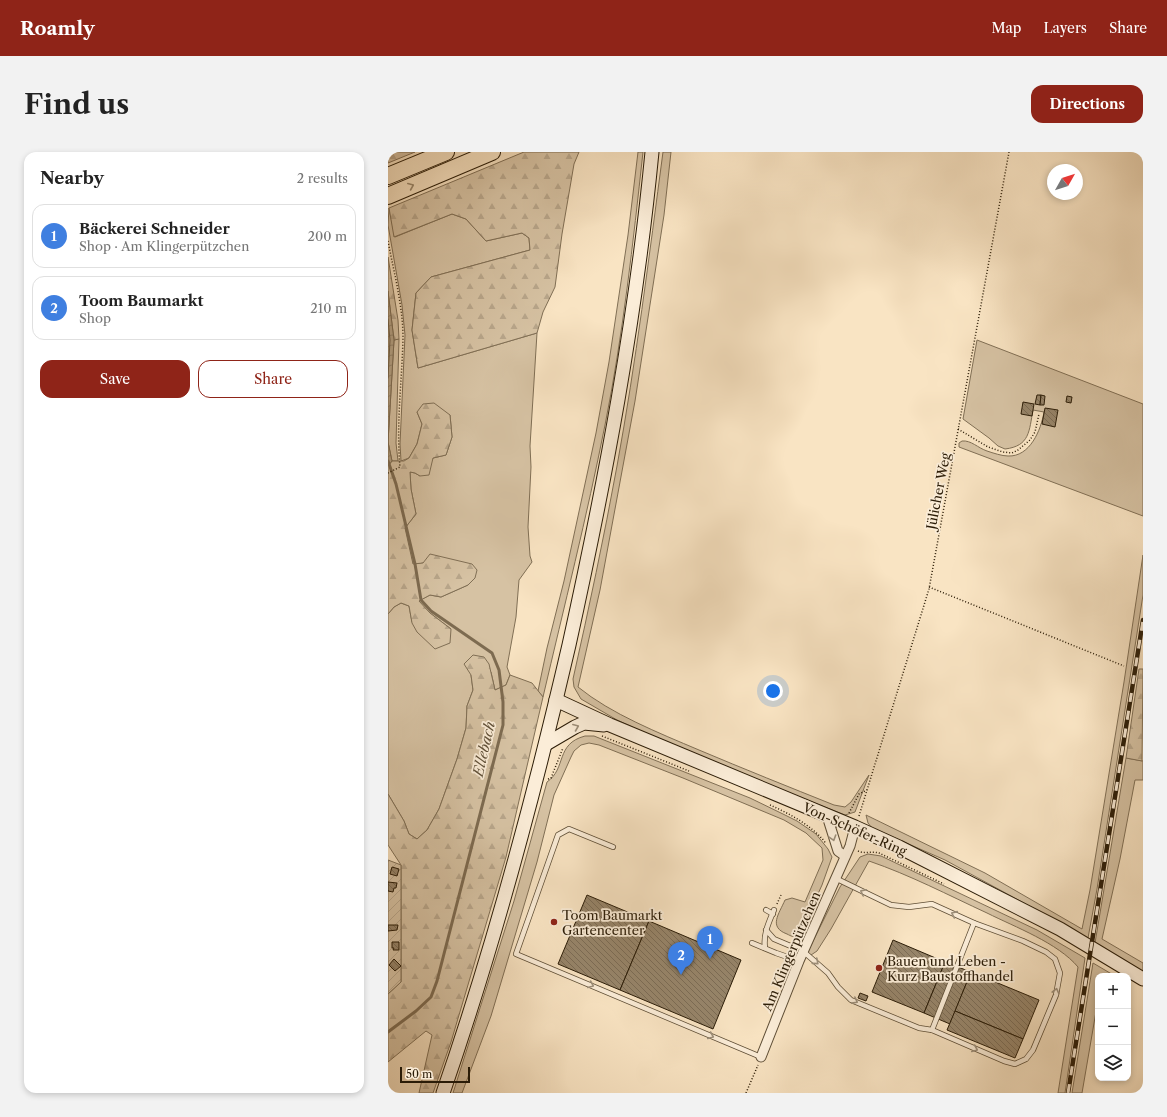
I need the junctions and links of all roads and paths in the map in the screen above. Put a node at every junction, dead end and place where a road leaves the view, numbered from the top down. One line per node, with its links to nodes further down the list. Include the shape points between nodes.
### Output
1 (446, 152): 5 (highway)
2 (492, 152): 6 (highway, one-way to 2)
3 (652, 152): 13 (main road, via 621,387 587,564)
4 (1009, 152): 9 (path, Jülicher Weg)
5 (388, 176)
6 (388, 196)
7 (388, 241): 10 (path, via 403,337 400,467)
8 (1039, 414): 9 (path, via 1035,432 1030,440 1012,453 988,447)
9 (958, 429): 11 (path, Jülicher Weg)
10 (388, 472)
11 (929, 587): 12 (path); 17 (path, Jülicher Weg)
12 (1124, 666)
13 (556, 700): 14 (main road, Von-Schöfer-Ring); 15 (main road)
14 (610, 725): 15 (main road, one-way to 14, via 574,726); 16 (main road, Von-Schöfer-Ring)
15 (546, 744): 33 (main road, via 517,858 461,1043)
16 (827, 816): 17 (main road, Von-Schöfer-Ring); 19 (street, one-way to 19, via 838,851)
17 (855, 827): 19 (street, Am Klingerpützchen); 30 (main road, Von-Schöfer-Ring, via 956,875 1060,929)
18 (613, 847): 32 (lane, one-way to 32, via 569,829 558,835 516,954)
19 (845, 856): 20 (street, Am Klingerpützchen)
20 (835, 878): 24 (lane, one-way to 20, via 932,904 909,907 891,905); 28 (street, Am Klingerpützchen)
21 (781, 895): 23 (path)
22 (766, 910): 23 (lane)
23 (773, 912): 25 (lane)
24 (974, 923): 31 (lane); 31 (lane, one-way to 24, via 1015,1064 1026,1060 1034,1050 1056,995 1060,973 1055,959 1023,941)
25 (766, 930): 27 (lane); 28 (lane, via 774,939)
26 (752, 943): 27 (lane)
27 (765, 948): 29 (lane)
28 (805, 949): 29 (street, Am Klingerpützchen); 31 (lane, one-way to 31, via 851,1000 919,1028)
29 (799, 961): 32 (street, Am Klingerpützchen)
30 (1143, 979)
31 (932, 1030)
32 (761, 1057): 34 (path)
33 (443, 1093)
34 (746, 1093)

